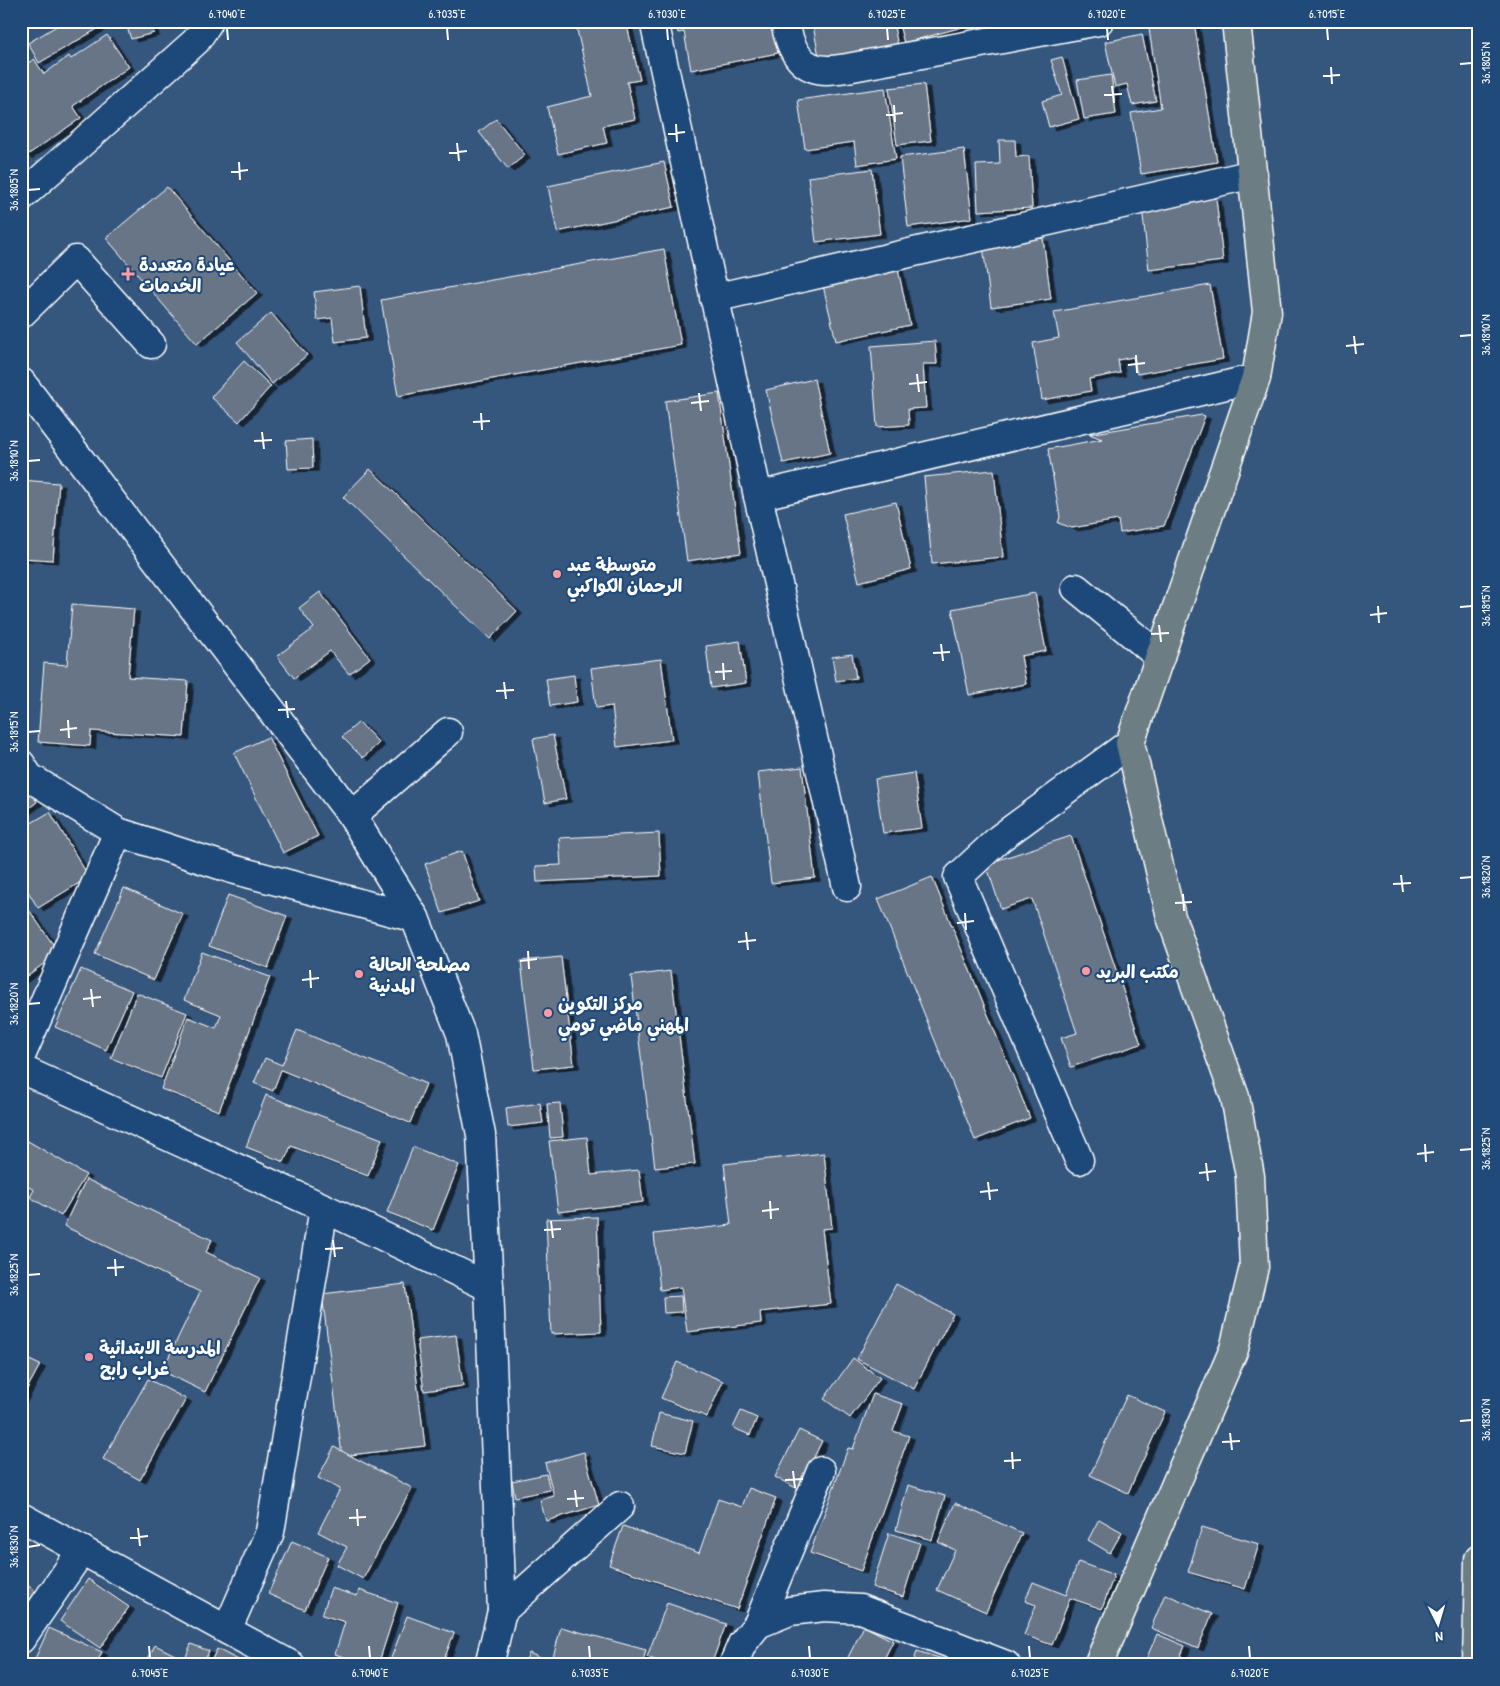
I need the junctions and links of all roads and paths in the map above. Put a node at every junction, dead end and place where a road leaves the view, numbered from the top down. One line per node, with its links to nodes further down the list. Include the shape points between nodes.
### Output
1 (654, 21): 8 (street)
2 (785, 21): 4 (street, via 788,40 797,57 809,66 826,70)
3 (1236, 21): 6 (main road)
4 (1100, 22)
5 (198, 28): 7 (street)
6 (1253, 174): 8 (street); 11 (main road, via 1267,312)
7 (21, 198)
8 (714, 298): 13 (street)
9 (21, 314): 10 (street, via 76,260)
10 (151, 344)
11 (1256, 378): 13 (street); 15 (main road)
12 (21, 382): 19 (street)
13 (758, 496): 21 (street)
14 (1076, 588): 15 (street)
15 (1160, 657): 17 (main road)
16 (448, 732): 19 (street)
17 (1130, 743): 25 (street, via 1000,838 958,877); 41 (main road, via 1171,917 1234,1097 1250,1176 1254,1267 1234,1349)
18 (21, 764): 20 (street, via 29,777)
19 (352, 816): 22 (street)
20 (118, 832): 22 (street, via 232,869); 23 (street)
21 (847, 887)
22 (415, 918): 27 (street, via 461,1034 481,1135)
23 (21, 1056)
24 (21, 1069): 26 (street)
25 (1080, 1160)
26 (324, 1208): 27 (street); 35 (street, via 270,1532)
27 (490, 1287): 33 (street)
28 (821, 1471): 34 (street)
29 (620, 1506): 33 (street)
30 (21, 1517): 31 (street)
31 (82, 1550): 35 (street); 36 (street)
32 (1479, 1559): 42 (main road)
33 (502, 1611): 38 (street)
34 (758, 1624): 39 (street, via 742,1644); 40 (street, via 790,1611 824,1607 860,1609)
35 (227, 1630): 37 (street)
36 (21, 1639)
37 (291, 1665)
38 (489, 1665)
39 (733, 1665)
40 (1006, 1665)
41 (1098, 1665)
42 (1477, 1665)

